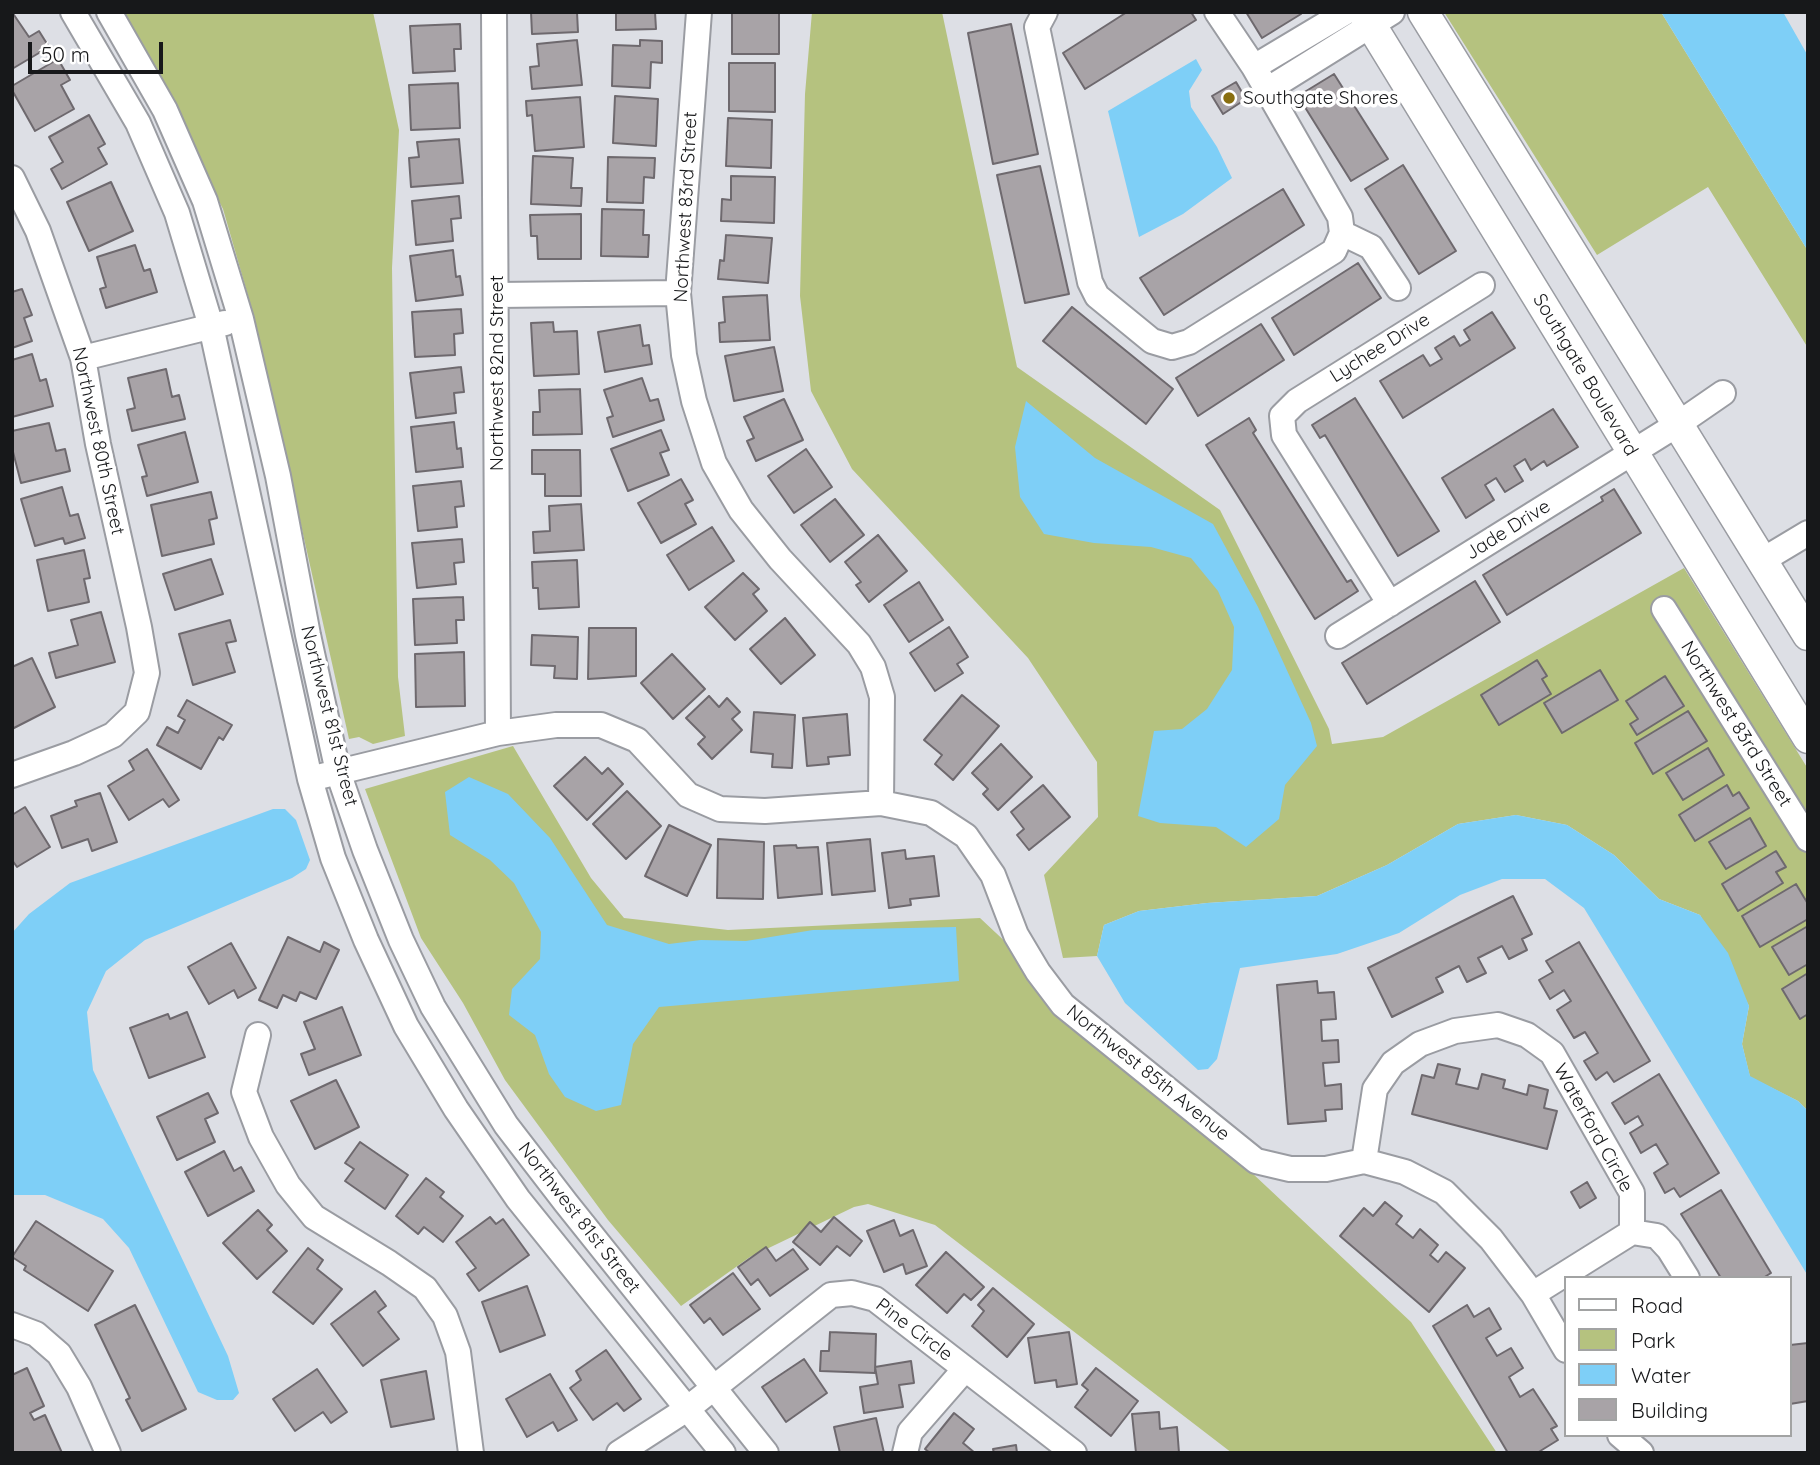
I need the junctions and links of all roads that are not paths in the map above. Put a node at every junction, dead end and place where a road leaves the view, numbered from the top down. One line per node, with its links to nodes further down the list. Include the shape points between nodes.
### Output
1 (73, 12): 18 (street, Northwest 81st Street, via 138,123 177,213)
2 (109, 12): 17 (street, Northwest 81st Street, via 165,110 205,201)
3 (494, 12): 16 (street, Northwest 82nd Street)
4 (699, 12): 15 (street, Northwest 83rd Street)
5 (1217, 12): 9 (street)
6 (1423, 12): 21 (main road)
7 (1044, 14): 12 (street, via 1037,27 1090,282 1097,296 1152,341 1172,347 1189,342 1334,251)
8 (1368, 15): 9 (street); 10 (street); 22 (main road, Southgate Boulevard)
9 (1254, 67): 10 (street)
10 (1267, 90): 12 (street, via 1340,217)
11 (12, 178): 19 (street, Northwest 80th Street, via 38,231)
12 (1342, 233): 14 (street, via 1371,247)
13 (1482, 285): 25 (street, Lychee Drive, via 1297,401 1282,416 1284,435)
14 (1398, 288)
15 (678, 293): 16 (street); 34 (street, Northwest 83rd Street, via 684,355 714,463 741,510 859,644 873,667 883,697)
16 (496, 295): 29 (street, Northwest 82nd Street)
17 (241, 319): 18 (street); 31 (street, Northwest 81st Street)
18 (211, 326): 19 (street); 33 (street, Northwest 81st Street)
19 (83, 358): 32 (street, Northwest 80th Street, via 147,673 137,712 113,735)
20 (1723, 393): 21 (street, Jade Drive)
21 (1678, 424): 22 (street, Jade Drive); 24 (main road)
22 (1632, 452): 25 (street, Jade Drive); 30 (main road, Southgate Boulevard)
23 (1808, 533): 24 (street)
24 (1763, 560): 27 (main road)
25 (1390, 604): 28 (street, Jade Drive)
26 (1664, 609): 35 (street, Northwest 83rd Street)
27 (1808, 635)
28 (1338, 636)
29 (498, 733): 31 (street, Northwest 85th Avenue); 34 (street, Northwest 85th Avenue, via 601,725 637,740 688,795 720,809 765,811)
30 (1808, 738)
31 (338, 772): 33 (street, Northwest 85th Avenue); 44 (street, Northwest 81st Street, via 401,940 433,1007 471,1070 506,1125)
32 (12, 775)
33 (310, 779): 45 (street, Northwest 81st Street, via 333,858 406,1026 518,1199)
34 (881, 803): 37 (street, Northwest 85th Avenue, via 931,813 966,836 993,875 1016,935 1063,1005 1256,1161 1290,1169 1326,1169)
35 (1808, 839)
36 (258, 1035): 48 (street, via 244,1092 261,1137 288,1185 314,1217 425,1288 445,1316 458,1352)
37 (1364, 1161): 38 (street, Waterford Circle, via 1375,1089 1393,1063 1419,1044 1455,1031 1498,1025 1527,1035 1552,1053 1632,1193); 40 (street, via 1405,1172 1444,1192 1491,1239)
38 (1632, 1232): 39 (street, via 1657,1236); 40 (street)
39 (1686, 1276)
40 (1533, 1294): 42 (street)
41 (12, 1325): 47 (street, via 36,1334 60,1354)
42 (1564, 1347)
43 (965, 1369): 44 (street, Pine Circle, via 875,1299 852,1293 831,1295); 52 (street, via 910,1432); 53 (street, Pine Circle)
44 (714, 1387): 45 (street, Pine Circle); 51 (street, Northwest 81st Street)
45 (687, 1409): 49 (street, Pine Circle); 50 (street, Northwest 81st Street)
46 (1622, 1437): 54 (street)
47 (108, 1453)
48 (471, 1453)
49 (619, 1453)
50 (723, 1453)
51 (766, 1453)
52 (905, 1453)
53 (1074, 1453)
54 (1641, 1453)

